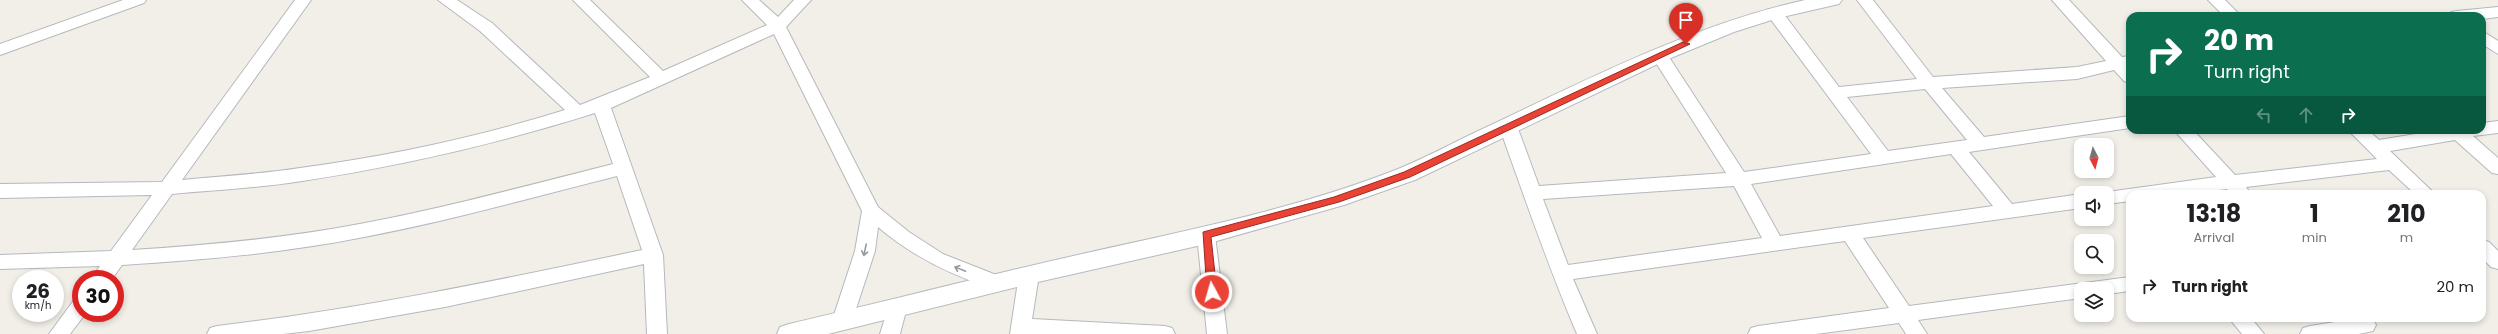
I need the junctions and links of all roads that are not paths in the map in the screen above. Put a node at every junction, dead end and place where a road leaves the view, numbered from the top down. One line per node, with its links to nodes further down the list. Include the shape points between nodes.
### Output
1 (138, 0): 18 (street)
2 (304, 0): 43 (street)
3 (446, 0): 25 (street, via 486,27)
4 (581, 0): 21 (street)
5 (750, 0): 15 (street)
6 (803, 0): 15 (street)
7 (1832, 0): 13 (main road)
8 (1866, 0): 22 (street)
9 (2060, 0): 20 (street)
10 (2216, 0): 11 (street)
11 (2229, 12)
12 (2498, 12): 14 (street)
13 (1774, 13): 19 (main road, via 1727,28); 23 (street)
14 (2486, 13)
15 (778, 26): 21 (street); 52 (street)
16 (2486, 39): 17 (street)
17 (2498, 49)
18 (0, 50)
19 (1659, 55): 27 (main road); 41 (street)
20 (2123, 62): 22 (street, via 2077,73)
21 (661, 78): 24 (street)
22 (1928, 83): 23 (street); 34 (street)
23 (1836, 93): 37 (street)
24 (601, 105): 25 (street); 39 (street)
25 (578, 113): 43 (street, via 467,143 384,161 300,175)
26 (2126, 123): 34 (street)
27 (1508, 126): 48 (street); 55 (main road, via 1407,174 1370,188)
28 (2498, 127): 29 (street)
29 (2486, 128)
30 (2187, 134): 42 (street)
31 (2361, 134): 36 (street)
32 (2441, 134): 36 (street)
33 (2459, 134): 40 (street)
34 (1979, 143): 35 (street)
35 (1955, 147): 37 (street); 53 (street)
36 (2376, 147): 38 (street)
37 (1883, 157): 41 (street)
38 (2392, 163): 42 (street); 46 (street)
39 (623, 168): 57 (street); 58 (street, via 420,218 326,237 221,251)
40 (2498, 168)
41 (1741, 179): 48 (street); 56 (street)
42 (2229, 181): 44 (street); 45 (street)
43 (168, 188): 47 (street); 58 (street)
44 (2160, 190)
45 (2238, 190)
46 (2422, 190)
47 (0, 191)
48 (1532, 193): 61 (street)
49 (2126, 195): 50 (street)
50 (2114, 196)
51 (2074, 202): 53 (street)
52 (871, 211): 63 (street, one-way to 52, via 936,259 902,237); 72 (street, one-way to 72, via 865,251)
53 (2007, 211): 54 (street)
54 (1850, 233): 56 (street); 68 (street)
55 (1206, 235): 62 (main road); 80 (street)
56 (1775, 244): 61 (street)
57 (653, 255): 75 (street, via 445,299 309,323); 76 (street)
58 (115, 260): 59 (street); 60 (street)
59 (0, 262)
60 (107, 270)
61 (1561, 272): 81 (street)
62 (1029, 274): 63 (main road); 73 (street)
63 (997, 283): 67 (main road)
64 (2126, 285): 65 (street)
65 (2114, 286)
66 (2074, 291): 68 (street)
67 (897, 308): 72 (main road); 78 (street)
68 (1904, 314): 82 (street); 83 (street)
69 (72, 317): 74 (street)
70 (2244, 322): 84 (street)
71 (2366, 326): 85 (street)
72 (830, 327): 77 (main road)
73 (1020, 330): 79 (street)
74 (59, 334)
75 (218, 334)
76 (657, 334)
77 (789, 334)
78 (890, 334)
79 (1165, 334)
80 (1217, 334)
81 (1587, 334)
82 (1758, 334)
83 (1917, 334)
84 (2254, 334)
85 (2310, 334)

